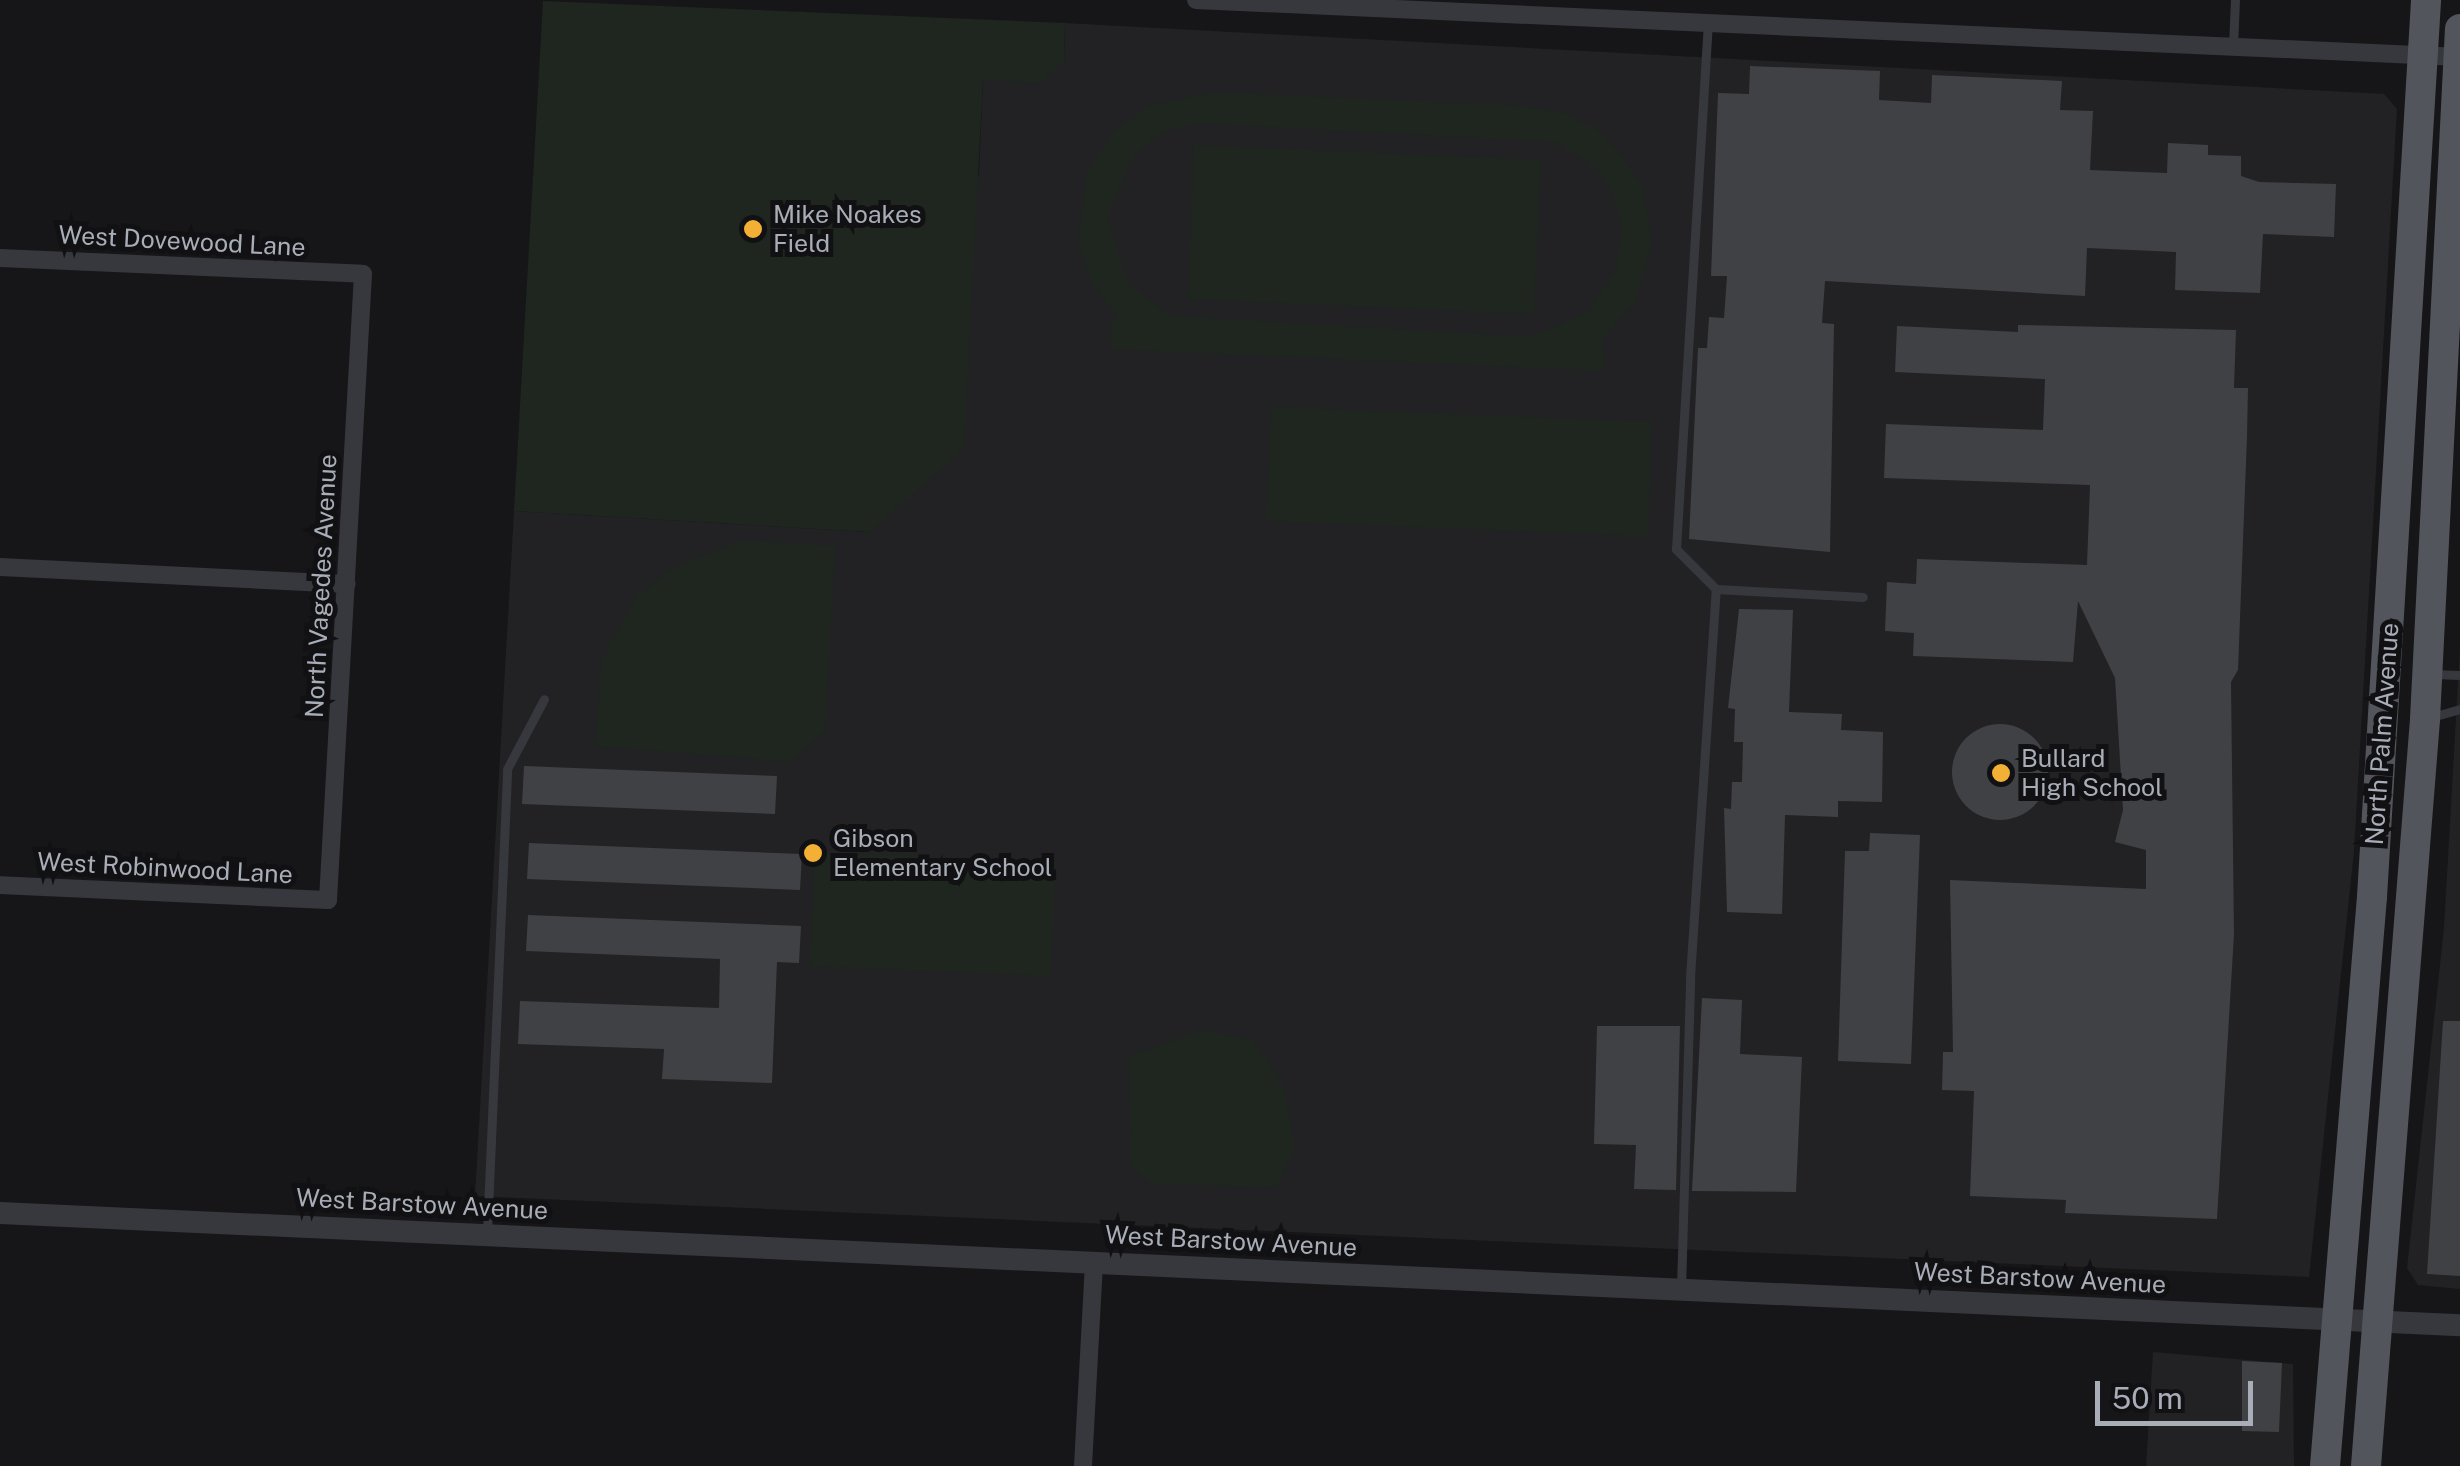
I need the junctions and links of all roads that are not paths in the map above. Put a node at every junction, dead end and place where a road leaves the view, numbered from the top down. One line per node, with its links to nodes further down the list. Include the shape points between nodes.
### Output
1 (1196, 0): 4 (street)
2 (2236, 0): 7 (lane)
3 (2426, 0): 9 (main road, North Palm Avenue)
4 (1320, 3): 5 (street)
5 (1630, 9): 6 (street)
6 (1708, 22): 7 (street); 16 (lane, via 1676,549)
7 (2232, 47): 9 (street)
8 (2459, 48): 9 (street); 12 (main road, North Palm Avenue)
9 (2422, 55): 29 (main road, North Palm Avenue, via 2372,897)
10 (0, 258): 11 (street, West Dovewood Lane)
11 (363, 274): 15 (street, North Vagedes Avenue)
12 (2453, 286): 13 (main road, North Palm Avenue)
13 (2450, 437): 18 (main road, North Palm Avenue)
14 (0, 568): 15 (street)
15 (347, 584): 24 (street, North Vagedes Avenue)
16 (1716, 589): 17 (lane); 28 (lane, via 1690,976)
17 (1863, 596)
18 (2427, 674): 19 (lane); 22 (main road, North Palm Avenue)
19 (2460, 675)
20 (544, 699): 26 (lane, via 507,769)
21 (2460, 709): 22 (lane)
22 (2425, 719): 30 (main road, North Palm Avenue)
23 (0, 885): 24 (street, West Robinwood Lane)
24 (328, 900)
25 (0, 1214): 26 (street, West Barstow Avenue)
26 (487, 1234): 27 (street, West Barstow Avenue)
27 (1094, 1262): 28 (street, West Barstow Avenue); 32 (street)
28 (1681, 1288): 29 (street, West Barstow Avenue)
29 (2332, 1318): 30 (street, West Barstow Avenue); 33 (main road, North Palm Avenue)
30 (2372, 1321): 31 (street, West Barstow Avenue); 34 (main road, North Palm Avenue)
31 (2460, 1325)
32 (1083, 1466)
33 (2325, 1466)
34 (2366, 1466)

